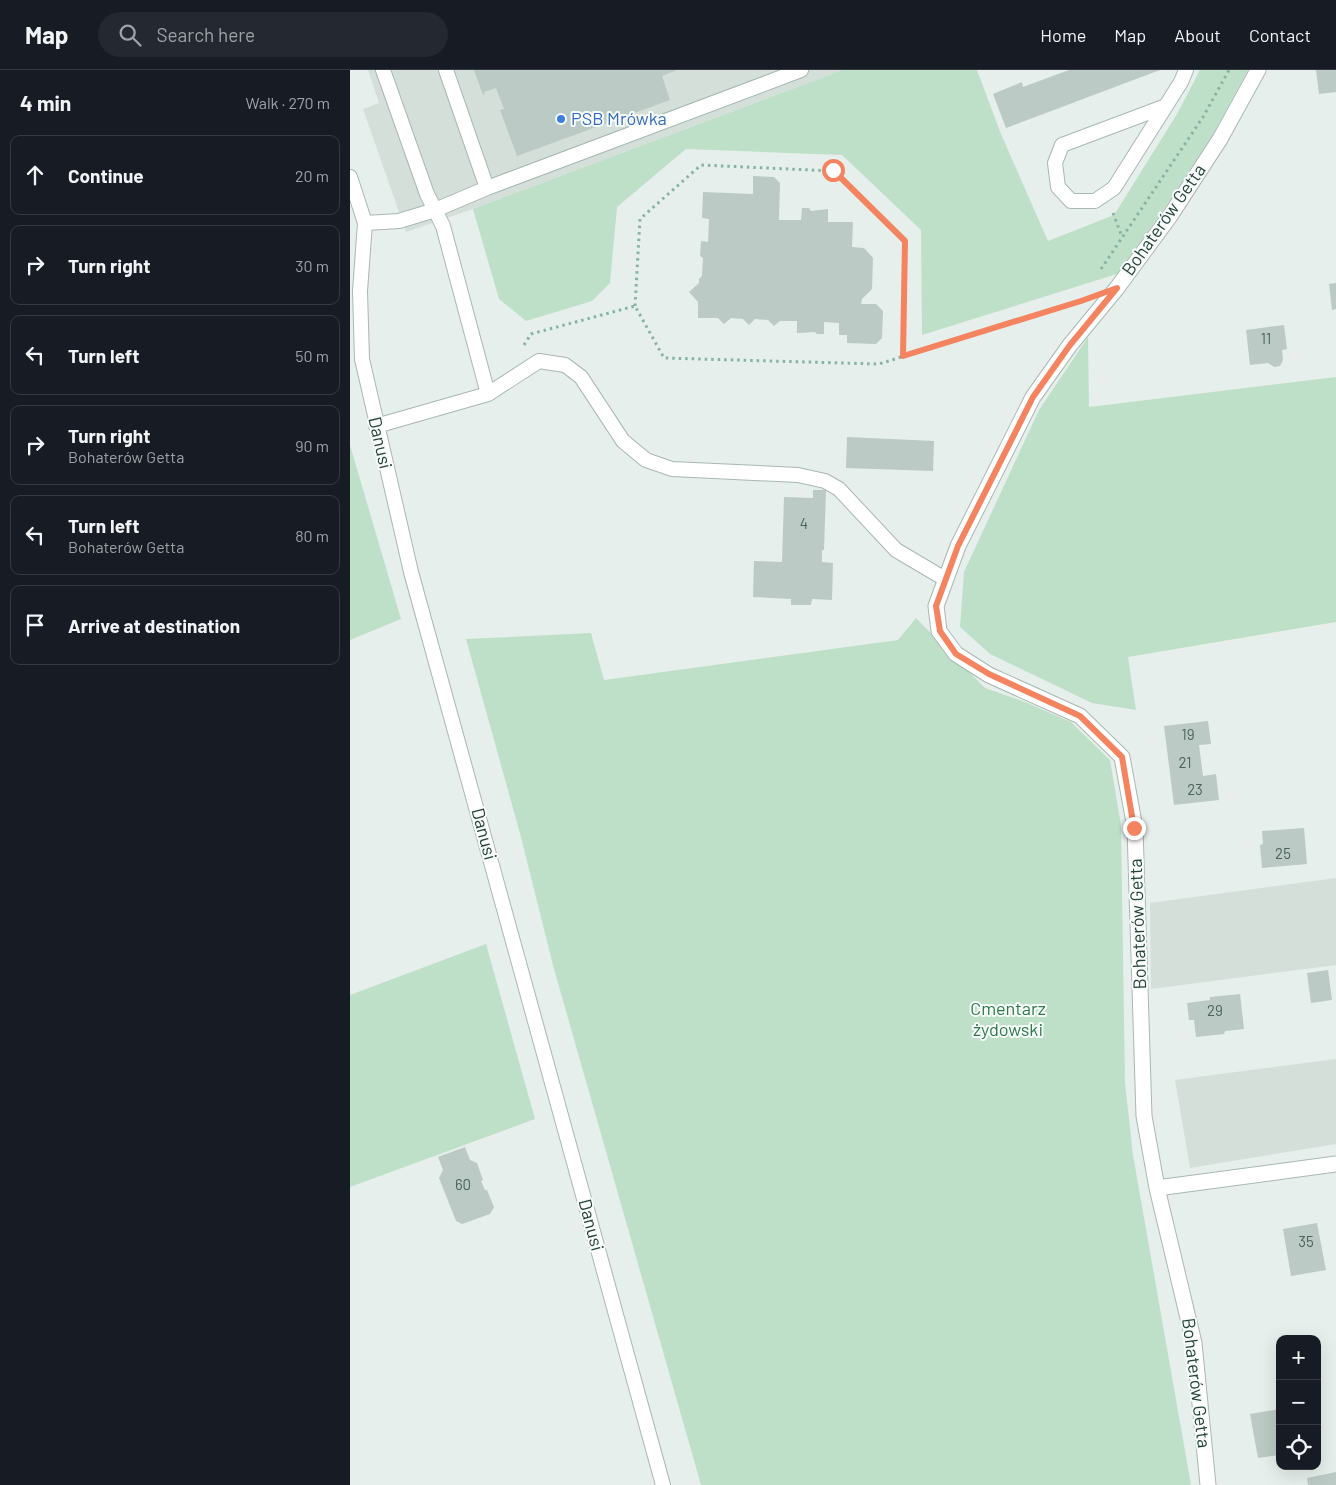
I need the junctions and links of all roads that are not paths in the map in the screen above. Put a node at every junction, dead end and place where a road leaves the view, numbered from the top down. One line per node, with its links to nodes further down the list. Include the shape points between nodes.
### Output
1 (383, 70): 9 (lane)
2 (446, 70): 8 (lane)
3 (802, 70): 8 (lane)
4 (1186, 70): 6 (lane)
5 (1258, 70): 13 (street, Bohaterów Getta, via 1220,139 1170,216 1033,397)
6 (1166, 106): 6 (lane, via 1114,188 1095,201 1071,201 1058,187 1055,163 1062,145)
7 (350, 177): 10 (lane, Danusi)
8 (487, 188): 9 (lane)
9 (435, 210): 10 (lane, via 399,221); 11 (lane, via 443,226)
10 (364, 223): 12 (lane, Danusi, via 360,291 362,359)
11 (488, 394): 12 (lane); 13 (lane, via 539,361 564,365 581,377 623,441 646,460 672,469 798,475 825,481 839,489 896,550)
12 (376, 426): 16 (lane, Danusi, via 411,572)
13 (945, 578): 15 (street, Bohaterów Getta, via 936,606 940,631 956,654 989,674 1080,716 1122,757 1134,828 1144,1116)
14 (1336, 1164): 15 (street)
15 (1157, 1188): 17 (street, Bohaterów Getta, via 1194,1343)
16 (663, 1485)
17 (1208, 1485)

